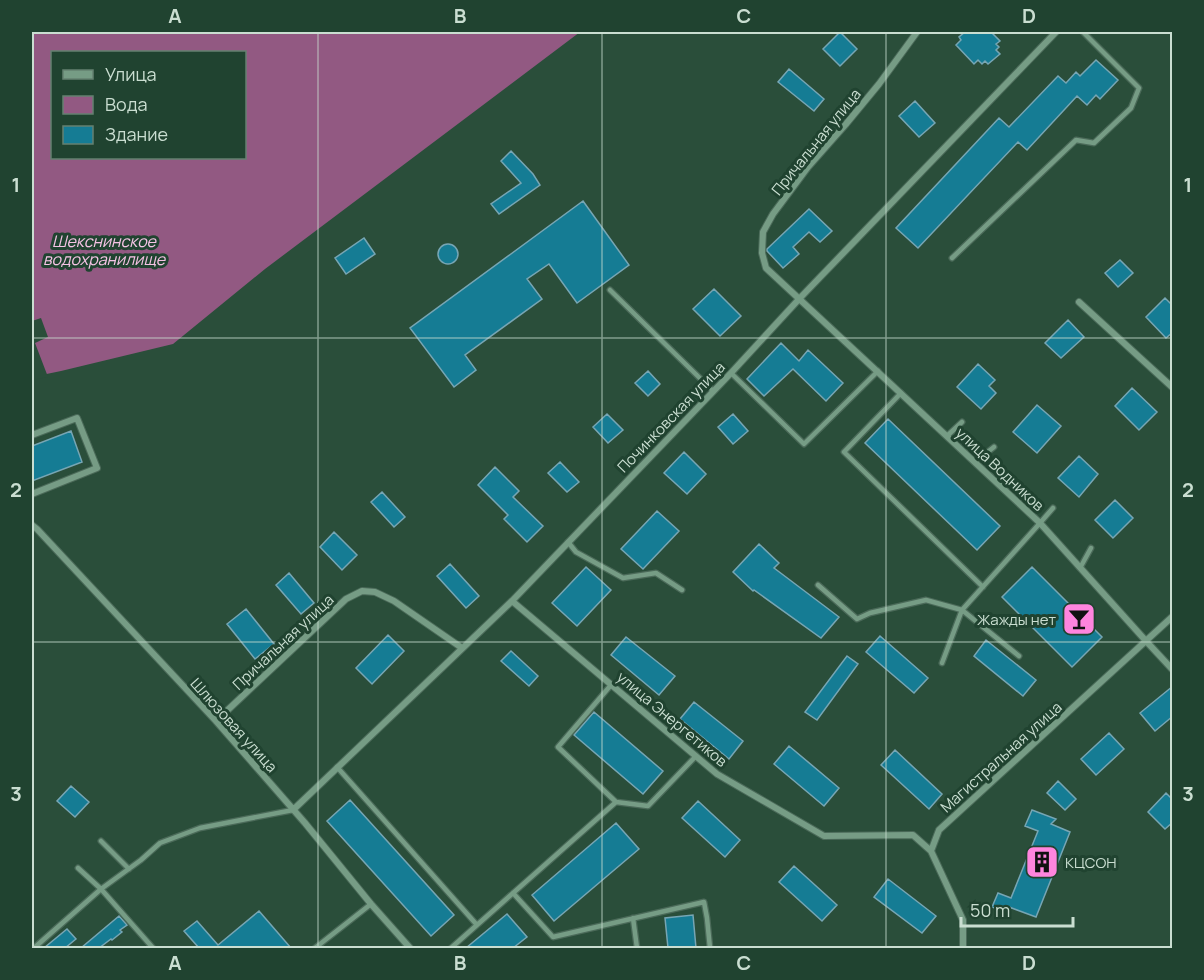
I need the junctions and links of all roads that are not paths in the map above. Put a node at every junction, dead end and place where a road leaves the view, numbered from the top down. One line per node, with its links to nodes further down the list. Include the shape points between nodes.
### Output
1 (917, 32): 6 (street, Причальная улица, via 879,84 808,166 763,232 766,268)
2 (1056, 32): 6 (street, Починковская улица)
3 (1083, 32): 4 (lane, via 1139,88 1131,108 1094,143 1076,140)
4 (952, 258)
5 (610, 290): 11 (lane)
6 (800, 298): 8 (street, улица Водников); 9 (street, Починковская улица)
7 (1079, 302): 10 (street)
8 (878, 371): 9 (lane, via 804,444); 12 (street, улица Водников)
9 (731, 374): 11 (street, Починковская улица)
10 (1173, 387)
11 (712, 391): 22 (street, Починковская улица)
12 (901, 393): 15 (street, улица Водников); 26 (lane, via 844,452)
13 (962, 422): 15 (lane)
14 (32, 435): 18 (street, via 76,418 98,468)
15 (948, 436): 17 (street, улица Водников)
16 (994, 447): 17 (lane)
17 (975, 462): 20 (street, улица Водников)
18 (32, 494)
19 (1053, 508): 20 (lane)
20 (1040, 524): 24 (street, улица Водников); 26 (lane)
21 (33, 529): 37 (street, Шлюзовая улица)
22 (568, 542): 27 (lane, via 576,552 623,578 656,573); 28 (street, Починковская улица)
23 (1091, 548): 24 (lane)
24 (1080, 567): 31 (street, улица Водников)
25 (818, 585): 29 (lane, via 857,619 926,600)
26 (983, 587): 29 (lane)
27 (682, 590)
28 (512, 601): 32 (street, Починковская улица); 36 (street, улица Энергетиков)
29 (962, 610): 33 (lane); 34 (lane)
30 (1173, 617): 31 (street, Магистральная улица)
31 (1146, 641): 35 (street, улица Водников); 43 (street, Магистральная улица, via 939,830)
32 (462, 648): 37 (street, Причальная улица, via 394,601 362,591 346,599); 39 (street, Починковская улица)
33 (1019, 656)
34 (942, 663)
35 (1173, 669)
36 (611, 685): 38 (street, улица Энергетиков); 40 (lane, via 558,747)
37 (216, 721): 41 (street, Шлюзовая улица)
38 (696, 756): 40 (lane, via 648,806); 43 (street, улица Энергетиков, via 717,774 824,836 913,835)
39 (338, 767): 41 (street, Починковская улица); 50 (lane)
40 (616, 802): 47 (lane)
41 (293, 810): 45 (lane, via 200,828 159,843); 48 (street, Шлюзовая улица)
42 (101, 841): 45 (lane)
43 (931, 851): 58 (street, via 963,920)
44 (78, 868): 46 (lane)
45 (129, 869): 46 (lane)
46 (101, 889): 51 (lane); 52 (lane)
47 (513, 893): 49 (lane, via 553,937); 50 (lane)
48 (371, 904): 53 (lane); 54 (street, Шлюзовая улица)
49 (633, 918): 56 (lane); 57 (lane, via 704,902)
50 (477, 926): 55 (lane)
51 (34, 948)
52 (153, 948)
53 (315, 948)
54 (410, 948)
55 (451, 948)
56 (638, 948)
57 (710, 948)
58 (963, 948)

